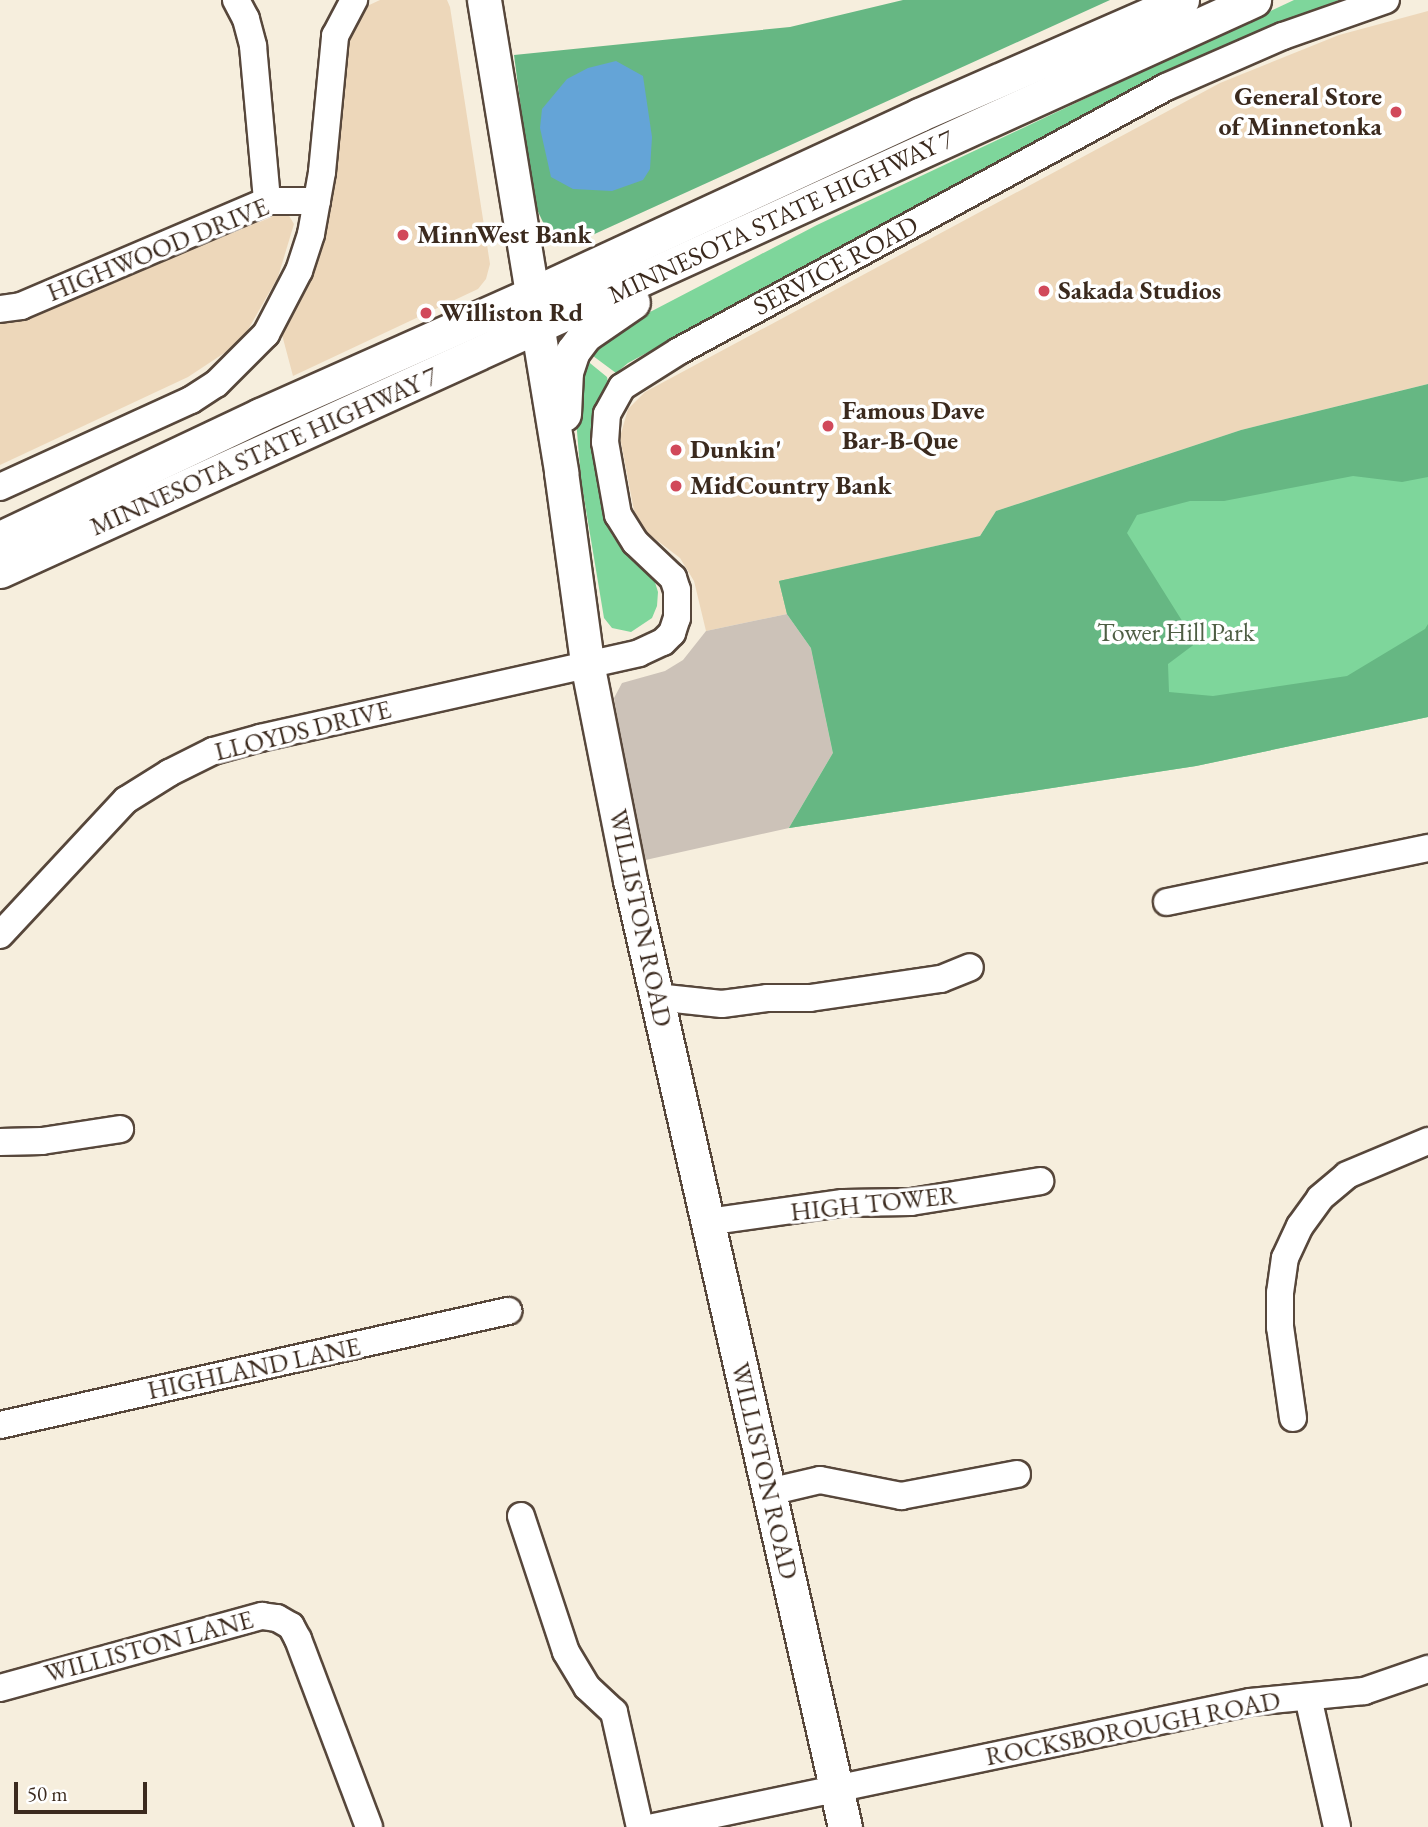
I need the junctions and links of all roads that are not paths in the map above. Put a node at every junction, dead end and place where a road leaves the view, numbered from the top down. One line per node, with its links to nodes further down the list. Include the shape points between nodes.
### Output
1 (236, 0): 7 (street, via 253,46)
2 (354, 0): 8 (street, via 335,36)
3 (484, 0): 10 (main road, WILLISTON ROAD)
4 (1182, 0): 10 (main road, MINNESOTA STATE HIGHWAY 7, via 919,115)
5 (1254, 0): 9 (main road, MINNESOTA STATE HIGHWAY 7)
6 (1386, 0): 17 (street, SERVICE ROAD, via 1283,36 1166,88 633,378 611,404 604,442 618,515 635,542 673,578 677,618 672,633 652,648)
7 (267, 201): 8 (street, HIGHWOOD DRIVE); 11 (street, HIGHWOOD DRIVE, via 22,306)
8 (317, 201): 14 (street, via 303,259 282,307 266,334 216,384 191,400)
9 (733, 239): 12 (main road, MINNESOTA STATE HIGHWAY 7); 13 (main road, via 602,322 573,351 566,372)
10 (532, 294): 12 (main road, WILLISTON ROAD); 15 (main road, MINNESOTA STATE HIGHWAY 7)
11 (0, 309)
12 (537, 328): 13 (main road, WILLISTON ROAD); 16 (main road, MINNESOTA STATE HIGHWAY 7)
13 (561, 472): 17 (main road, WILLISTON ROAD)
14 (0, 487)
15 (0, 538)
16 (0, 571)
17 (587, 663): 20 (street, LLOYDS DRIVE, via 213,751 169,772 127,800); 22 (main road, WILLISTON ROAD)
18 (1428, 848): 19 (street)
19 (1167, 902)
20 (0, 935)
21 (970, 967): 22 (street, via 941,979 810,998 722,1004)
22 (656, 997): 27 (main road, WILLISTON ROAD)
23 (120, 1129): 25 (street, via 42,1141)
24 (1428, 1141): 29 (street, via 1347,1175 1320,1198 1300,1226 1285,1258 1280,1293 1280,1327)
25 (0, 1142)
26 (1040, 1181): 27 (street, HIGH TOWER, via 937,1198 843,1203)
27 (707, 1222): 32 (main road, WILLISTON ROAD)
28 (508, 1311): 30 (street, HIGHLAND LANE)
29 (1293, 1418)
30 (0, 1424)
31 (1017, 1474): 32 (street, via 901,1496 820,1480)
32 (769, 1492): 37 (main road, WILLISTON ROAD)
33 (521, 1516): 39 (street, via 566,1652 587,1687 614,1712)
34 (1428, 1669): 36 (street, ROCKSBOROUGH ROAD, via 1364,1691)
35 (0, 1688): 38 (street, WILLISTON LANE, via 262,1616 277,1618 290,1626 298,1639)
36 (1308, 1697): 37 (street, ROCKSBOROUGH ROAD, via 1250,1702); 42 (street)
37 (836, 1789): 40 (street); 41 (main road, WILLISTON ROAD)
38 (369, 1827)
39 (640, 1827)
40 (654, 1827)
41 (845, 1827)
42 (1337, 1827)

